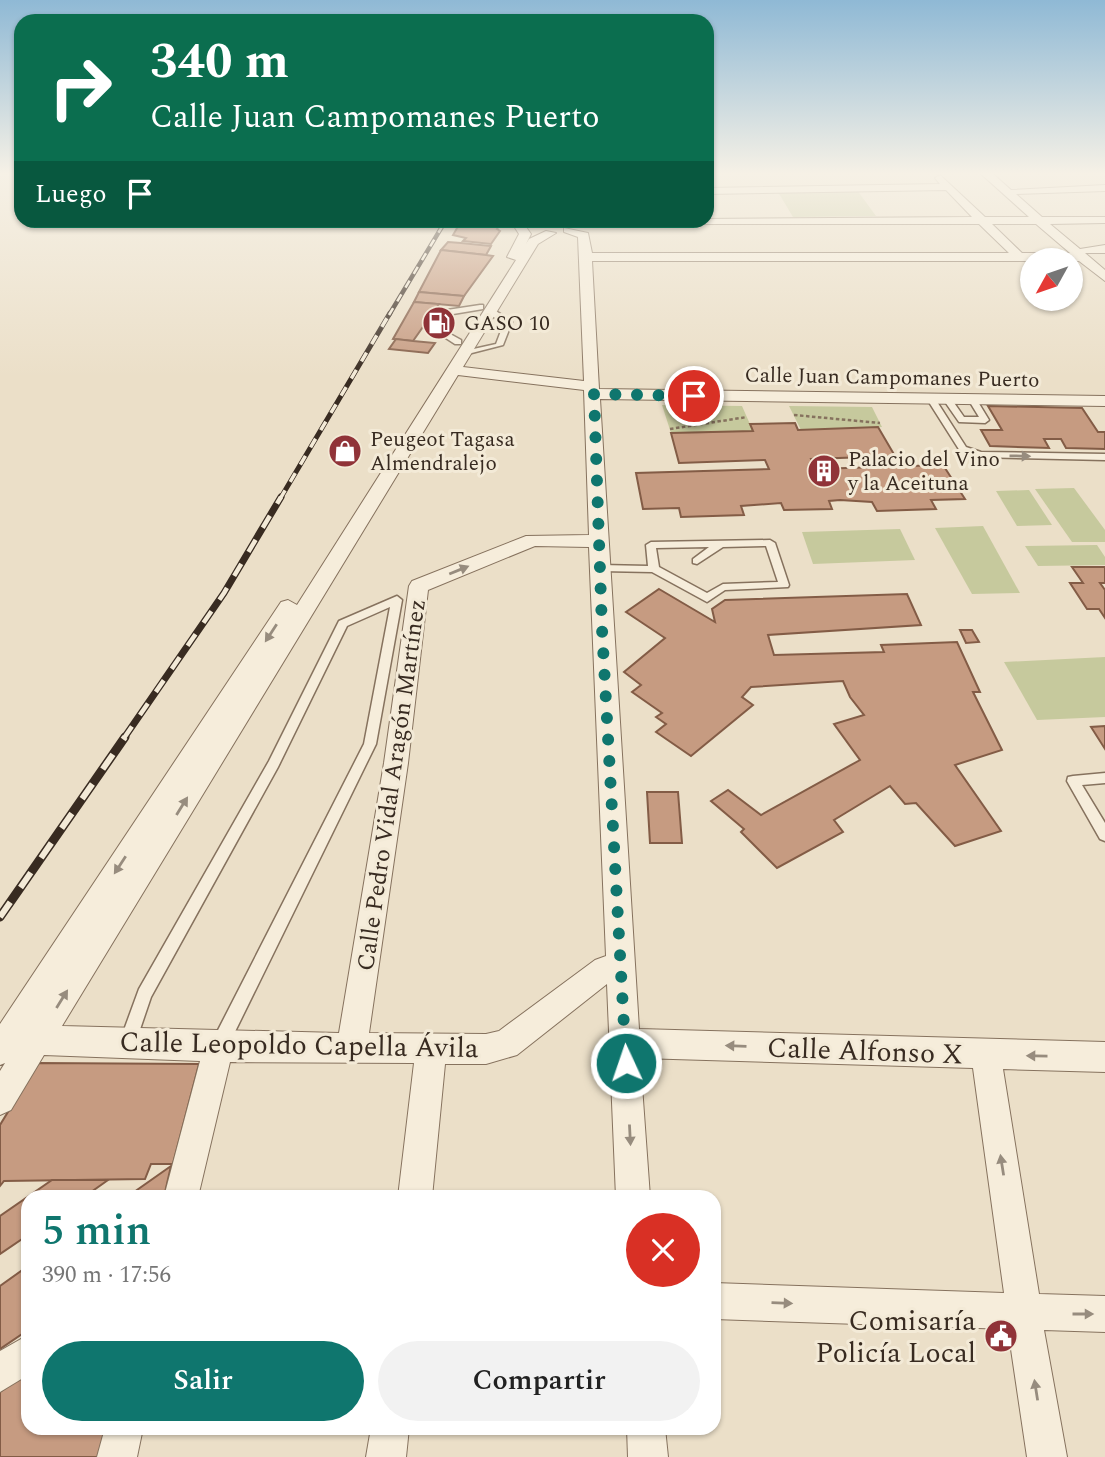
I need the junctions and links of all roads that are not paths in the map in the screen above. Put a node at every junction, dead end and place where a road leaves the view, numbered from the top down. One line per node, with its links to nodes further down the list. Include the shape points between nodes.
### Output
1 (523, 241): 14 (street)
2 (535, 241): 14 (street)
3 (585, 241): 9 (street)
4 (797, 241): 11 (street)
5 (1003, 241): 10 (street)
6 (1070, 241): 8 (street)
7 (1105, 249): 8 (street)
8 (1084, 253): 10 (street); 12 (street); 13 (street)
9 (586, 257): 11 (street); 16 (street)
10 (1019, 257): 11 (street)
11 (806, 258)
12 (1105, 266)
13 (1105, 277)
14 (485, 309): 15 (street); 15 (lane, via 450,312 439,331)
15 (458, 355): 16 (street, Calle Juan Campomanes Puerto); 29 (street, one-way to 15); 35 (street, one-way to 35)
16 (593, 391): 17 (street, Calle Juan Campomanes Puerto); 21 (street)
17 (939, 399): 18 (street, Calle Juan Campomanes Puerto); 18 (lane, via 962,420 985,420); 20 (lane, one-way to 20, via 963,449 980,455)
18 (972, 399): 19 (street, Calle Juan Campomanes Puerto)
19 (1105, 401)
20 (1105, 457)
21 (600, 541): 24 (street); 33 (street, Calle Pedro Vidal Aragón Martínez, one-way to 21, via 419,586 533,540)
22 (720, 544): 23 (lane); 25 (lane, via 651,545); 25 (lane, via 770,543 784,585 723,587 707,597)
23 (696, 561)
24 (601, 568): 25 (lane); 28 (street)
25 (654, 569)
26 (1105, 778): 27 (lane, via 1073,781)
27 (1105, 835)
28 (620, 967): 31 (street); 34 (street, Calle Leopoldo Capella Ávila, via 605,969 506,1044 486,1049)
29 (37, 1040): 30 (street, Calle Leopoldo Capella Ávila); 38 (street)
30 (128, 1042): 32 (street, Calle Leopoldo Capella Ávila); 32 (lane, via 145,994 274,763 343,624 397,600 370,744)
31 (625, 1043): 36 (street, Calle Alfonso X, one-way to 31); 41 (street, one-way to 41)
32 (219, 1046): 33 (street, Calle Leopoldo Capella Ávila); 39 (street)
33 (352, 1047): 34 (street, Calle Leopoldo Capella Ávila)
34 (431, 1049): 40 (street)
35 (0, 1050)
36 (986, 1054): 37 (street, Calle Alfonso X, one-way to 36); 43 (street, one-way to 36)
37 (1105, 1057)
38 (0, 1099)
39 (183, 1190)
40 (416, 1190)
41 (633, 1190)
42 (721, 1301): 43 (street, one-way to 43)
43 (1023, 1313): 44 (street, one-way to 44); 53 (street, one-way to 43)
44 (1105, 1314)
45 (21, 1358): 46 (street)
46 (0, 1373)
47 (122, 1435): 50 (street)
48 (389, 1435): 51 (street)
49 (646, 1435): 52 (street)
50 (117, 1457)
51 (386, 1457)
52 (648, 1457)
53 (1047, 1457)

